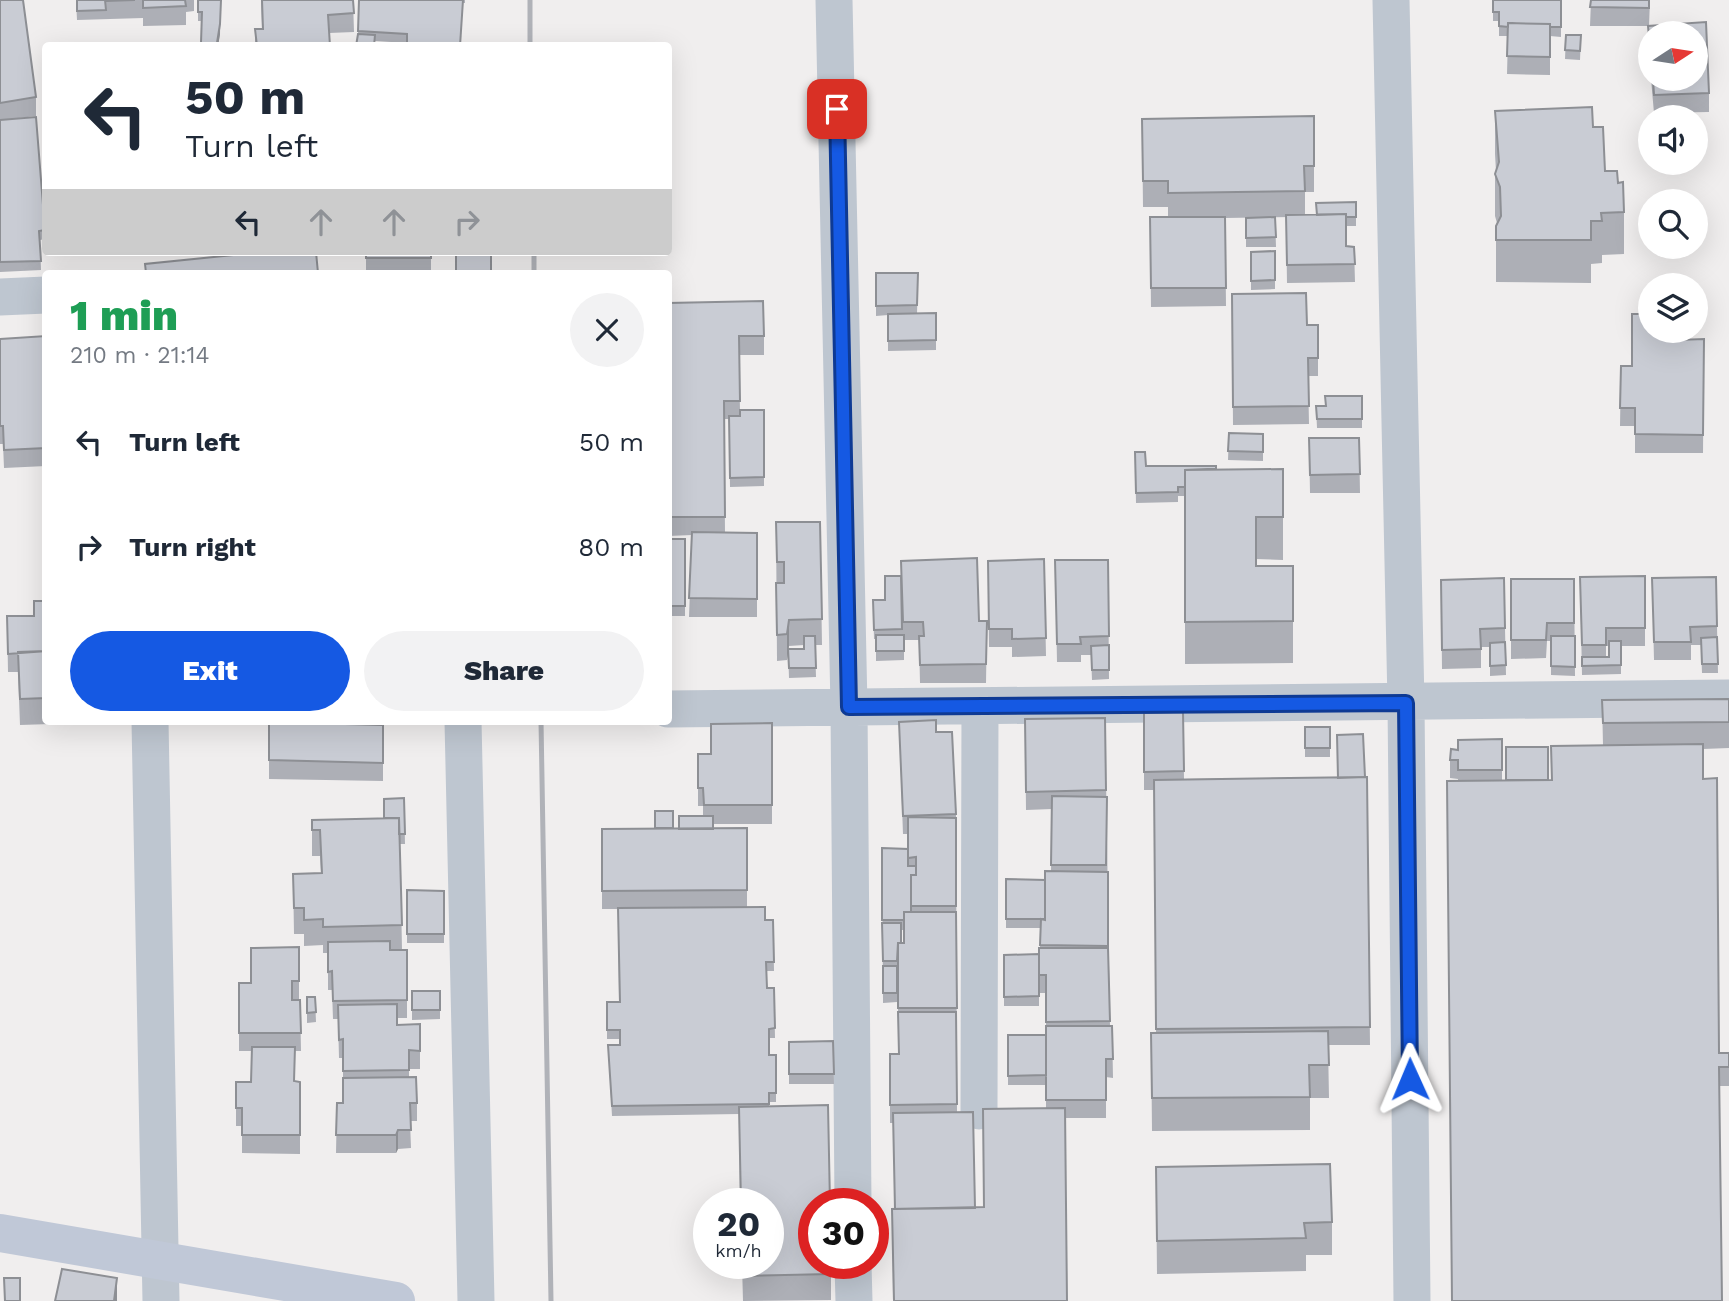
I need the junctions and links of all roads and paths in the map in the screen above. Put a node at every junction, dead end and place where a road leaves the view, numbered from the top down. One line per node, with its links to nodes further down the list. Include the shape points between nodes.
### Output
1 (834, 0): 8 (street)
2 (1391, 0): 6 (street)
3 (42, 295): 4 (street)
4 (0, 297)
5 (1729, 698): 6 (street)
6 (1406, 703): 7 (street); 21 (street)
7 (980, 706): 8 (street); 12 (street)
8 (849, 707): 9 (street); 13 (street)
9 (672, 709)
10 (150, 725): 15 (street)
11 (463, 725): 19 (street)
12 (979, 1111)
13 (853, 1188)
14 (0, 1233): 15 (street)
15 (160, 1260): 17 (street); 18 (street)
16 (853, 1279): 20 (street)
17 (161, 1301)
18 (396, 1301)
19 (476, 1301)
20 (854, 1301)
21 (1412, 1301)

